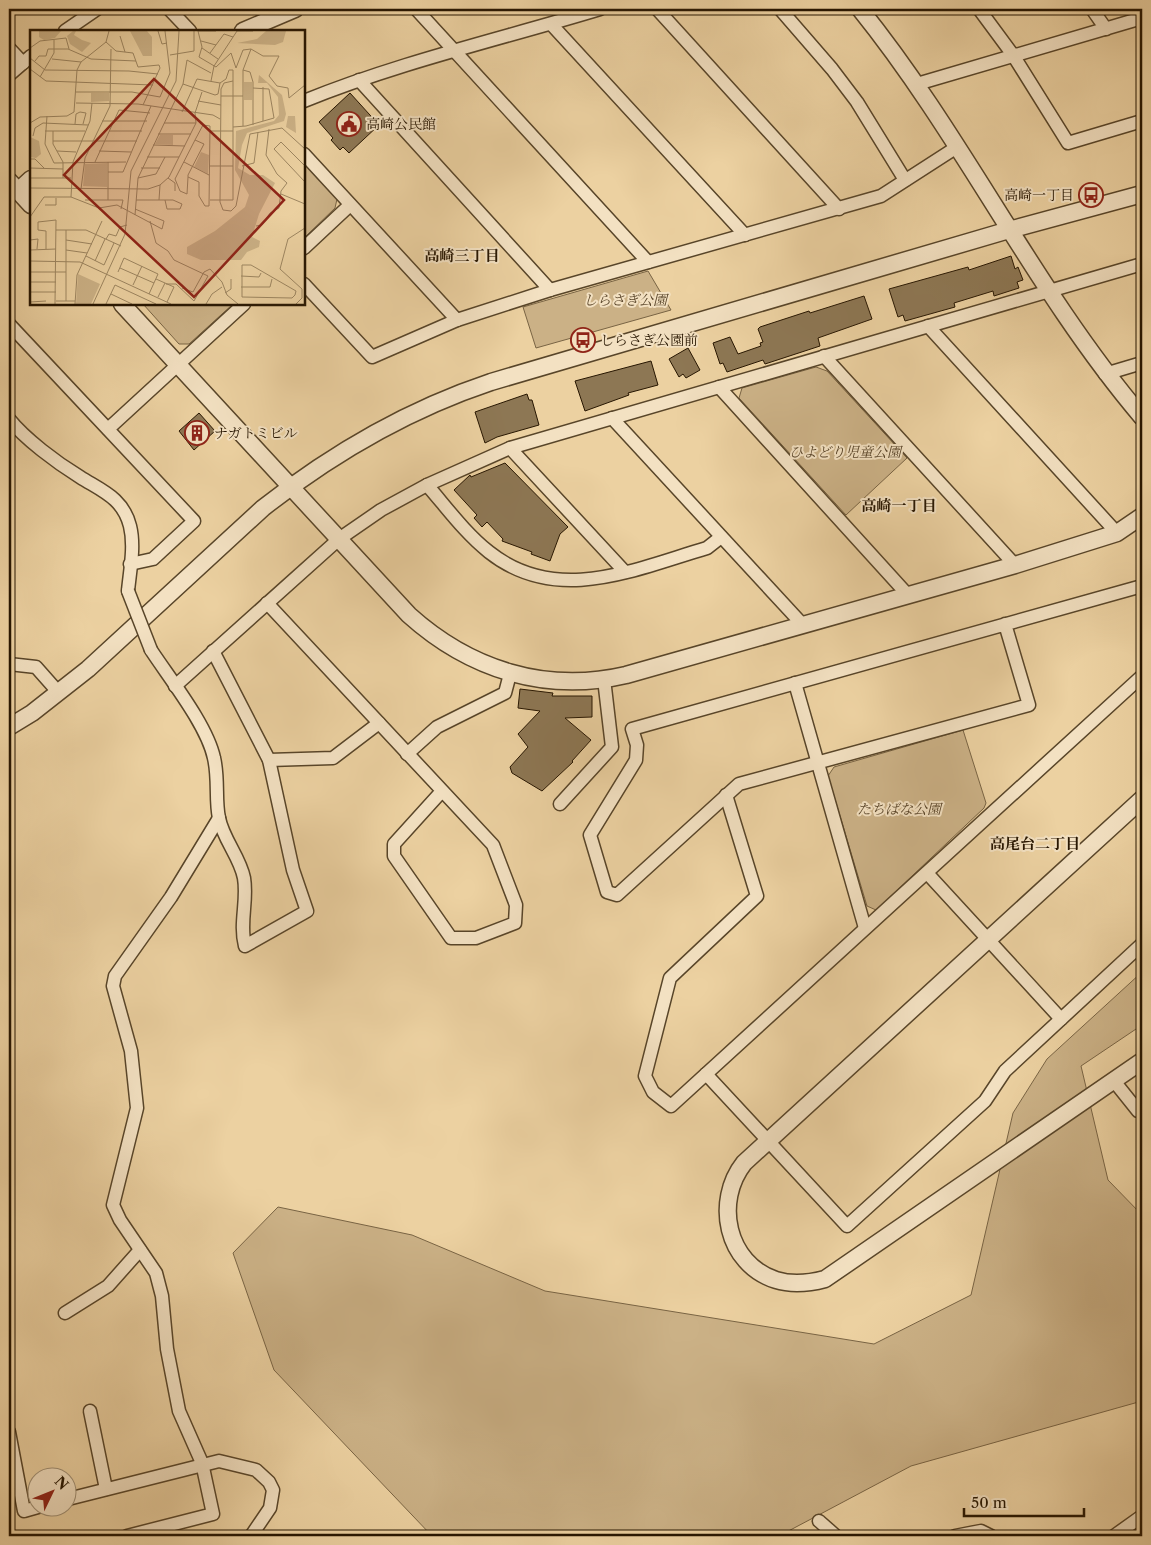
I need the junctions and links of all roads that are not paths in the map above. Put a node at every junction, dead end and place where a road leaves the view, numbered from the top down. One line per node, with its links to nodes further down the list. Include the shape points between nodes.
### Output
1 (97, 9): 14 (street)
2 (170, 9): 15 (street)
3 (295, 9): 16 (street)
4 (416, 9): 18 (street)
5 (600, 9): 12 (street)
6 (657, 9): 34 (street)
7 (780, 9): 29 (street, via 842,82)
8 (860, 9): 23 (street)
9 (979, 9): 19 (street)
10 (1092, 9): 13 (street)
11 (1142, 18): 13 (street)
12 (551, 24): 18 (street); 36 (street)
13 (1106, 29): 19 (street)
14 (66, 30)
15 (189, 30)
16 (245, 30)
17 (9, 48): 20 (street)
18 (454, 50): 22 (street); 38 (street)
19 (1013, 55): 23 (street); 25 (street, via 1068,143)
20 (27, 59): 21 (street)
21 (9, 75)
22 (359, 80): 24 (street); 41 (street)
23 (917, 84): 26 (street)
24 (305, 101)
25 (1142, 121)
26 (956, 147): 29 (street); 35 (street)
27 (305, 155): 33 (street)
28 (30, 179): 30 (street)
29 (905, 180): 34 (street, via 881,196)
30 (13, 186): 32 (street)
31 (1142, 194): 35 (street)
32 (30, 204)
33 (350, 205): 37 (street); 45 (street)
34 (839, 208): 36 (street)
35 (1009, 230): 42 (street); 59 (street, via 456,394 391,423 340,452)
36 (745, 235): 38 (street)
37 (305, 247)
38 (648, 262): 41 (street)
39 (1142, 264): 42 (street)
40 (305, 285): 45 (street, via 372,357)
41 (550, 290): 45 (street)
42 (1049, 290): 47 (street); 51 (street)
43 (123, 305): 50 (street)
44 (243, 305): 50 (street)
45 (457, 320)
46 (9, 324): 56 (street)
47 (928, 326): 48 (street); 61 (street)
48 (824, 356): 52 (street); 65 (street)
49 (1142, 363): 51 (street)
50 (178, 364): 56 (street); 59 (street)
51 (1105, 374): 53 (street)
52 (720, 387): 54 (street); 68 (street)
53 (1142, 417)
54 (612, 418): 57 (street); 62 (street)
55 (9, 419): 64 (street, via 72,471 116,500 130,527)
56 (108, 429): 64 (street, via 194,521 153,559)
57 (510, 448): 58 (street); 66 (street)
58 (427, 485): 63 (street, via 381,510); 66 (street, via 474,539 512,567 557,581 587,581)
59 (291, 486): 63 (street); 79 (street)
60 (1142, 516): 61 (street)
61 (1117, 533): 65 (street)
62 (721, 537): 66 (street, via 707,548); 71 (street)
63 (339, 539): 69 (street); 74 (street, via 428,632 458,651)
64 (130, 564): 78 (street, bridge, via 128,591 151,650)
65 (1015, 564): 68 (street)
66 (624, 572)
67 (1142, 586): 70 (street)
68 (908, 594): 71 (street)
69 (267, 603): 72 (street); 80 (street)
70 (1005, 624): 77 (street); 84 (street, via 1029,705)
71 (803, 625): 76 (street)
72 (214, 651): 78 (street); 83 (street)
73 (9, 664): 79 (street, via 36,668)
74 (510, 674): 76 (street, via 564,682); 82 (street, via 505,693 437,727)
75 (1142, 676): 90 (street)
76 (604, 680): 88 (street, via 612,747)
77 (795, 683): 84 (street); 86 (street, via 632,729 637,745 636,760 590,835 606,892 617,895)
78 (175, 686): 89 (street, via 211,745 218,778)
79 (60, 693): 81 (street)
80 (379, 724): 82 (street); 83 (street, via 333,758)
81 (9, 727)
82 (408, 754): 85 (street)
83 (269, 760): 89 (street, via 293,870 307,911 245,946 241,930 244,880)
84 (818, 762): 86 (street, via 738,784); 91 (street)
85 (442, 791): 85 (street, via 492,845 516,905 516,923 476,938 450,938 394,856 394,844)
86 (726, 795): 96 (street, via 757,896 670,978 645,1076 653,1092 671,1106)
87 (1142, 799): 92 (street)
88 (560, 804)
89 (219, 818): 100 (street, via 171,897 115,976 113,986 131,1051 137,1108 113,1205)
90 (927, 872): 91 (street); 92 (street)
91 (866, 928): 96 (street)
92 (988, 940): 94 (street); 99 (street)
93 (1142, 944): 94 (street)
94 (1061, 1019): 99 (street, via 1005,1071 985,1101 847,1226)
95 (1142, 1061): 97 (street)
96 (706, 1074): 99 (street)
97 (1114, 1081): 98 (street); 99 (street, via 839,1272 816,1281 775,1280 750,1264 732,1241 727,1214 730,1186 744,1164)
98 (1142, 1112)
99 (768, 1141)
100 (140, 1250): 101 (street, via 108,1286); 104 (street, via 156,1273 179,1411)
101 (66, 1312)
102 (90, 1411): 105 (street)
103 (9, 1432): 107 (street, via 24,1511)
104 (202, 1464): 105 (street); 110 (street, via 213,1514); 111 (street, via 220,1460 256,1470 269,1482 273,1490 270,1508)
105 (106, 1489): 106 (street)
106 (78, 1496)
107 (28, 1510)
108 (1142, 1516): 115 (street)
109 (819, 1521): 112 (street)
110 (127, 1536)
111 (251, 1536)
112 (836, 1536)
113 (954, 1536): 114 (street, via 981,1531)
114 (991, 1536)
115 (1114, 1536)

